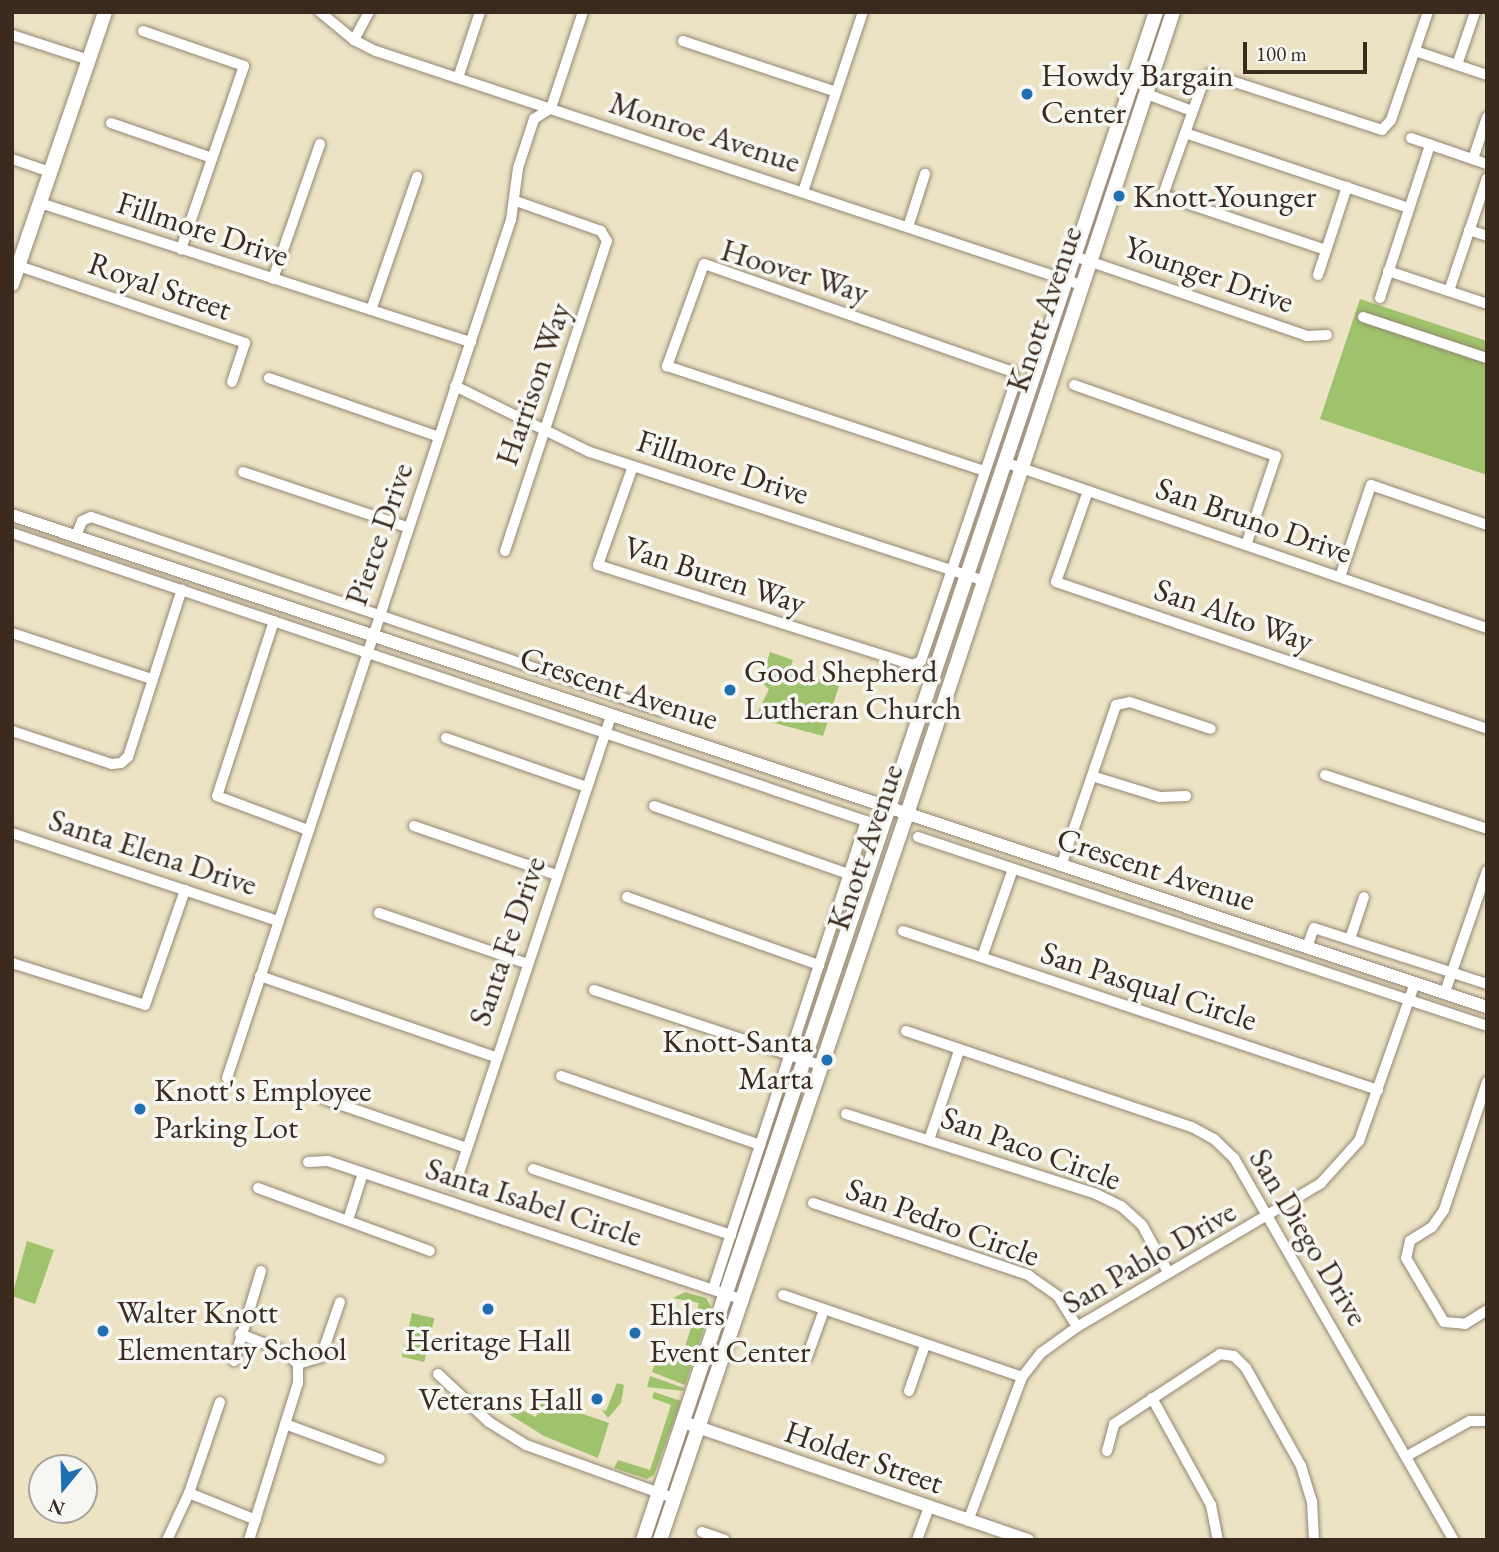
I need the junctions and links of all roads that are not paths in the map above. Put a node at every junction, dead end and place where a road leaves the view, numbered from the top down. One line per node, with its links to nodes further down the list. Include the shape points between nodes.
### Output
1 (105, 12): 16 (main road)
2 (320, 12): 13 (street, Monroe Avenue)
3 (369, 12): 13 (street)
4 (480, 12): 19 (street)
5 (583, 12): 23 (street, Pierce Drive)
6 (863, 12): 21 (street)
7 (1156, 12): 20 (main road, Knott Avenue)
8 (1173, 12): 22 (main road, Knott Avenue)
9 (1428, 12): 15 (street)
10 (1475, 12): 17 (street)
11 (144, 31): 31 (street, via 244,66)
12 (12, 35): 16 (street)
13 (354, 40): 19 (street, Monroe Avenue)
14 (683, 41): 21 (street)
15 (1415, 51): 17 (street); 24 (street, via 1391,120 1382,130 1207,75)
16 (89, 60): 35 (main road)
17 (1457, 65): 18 (street)
18 (1487, 75)
19 (458, 78): 23 (street, Monroe Avenue)
20 (1131, 89): 22 (main road); 49 (main road, Knott Avenue)
21 (836, 92): 40 (street)
22 (1147, 94): 24 (street); 50 (main road, Knott Avenue)
23 (551, 108): 40 (street, Monroe Avenue); 41 (street, Pierce Drive, via 534,119 519,168)
24 (1192, 111): 27 (street)
25 (1487, 117): 33 (street)
26 (111, 123): 31 (street)
27 (1185, 133): 39 (street); 48 (street, via 1163,195)
28 (1411, 138): 30 (street)
29 (320, 144): 54 (street)
30 (1430, 145): 33 (street); 43 (street)
31 (212, 158): 47 (street)
32 (12, 159): 35 (street)
33 (1473, 159): 34 (street)
34 (1487, 164)
35 (50, 172): 42 (main road)
36 (925, 174): 44 (street)
37 (417, 177): 60 (street)
38 (1487, 178): 45 (street)
39 (1347, 187): 43 (street); 48 (street)
40 (803, 192): 44 (street, Monroe Avenue)
41 (516, 201): 63 (street, Pierce Drive); 69 (street, Harrison Way, via 606,232 607,246)
42 (40, 203): 47 (street, Fillmore Drive); 51 (main road)
43 (1409, 208): 52 (street)
44 (908, 228): 55 (street, Monroe Avenue)
45 (1469, 230): 46 (street); 57 (street)
46 (1487, 236)
47 (181, 249): 54 (street, Fillmore Drive)
48 (1326, 250): 53 (street)
49 (1074, 256): 50 (street, Younger Drive); 55 (main road, Knott Avenue)
50 (1090, 261): 55 (main road, Knott Avenue); 62 (street, Younger Drive, via 1307,336)
51 (19, 266): 56 (main road); 66 (street, Royal Street, via 245,342)
52 (1388, 271): 57 (street); 58 (street)
53 (1318, 275)
54 (273, 279): 60 (street, Fillmore Drive)
55 (1074, 283): 71 (main road, Knott Avenue); 73 (main road, Knott Avenue)
56 (12, 284)
57 (1449, 291): 59 (street)
58 (1380, 298)
59 (1487, 304)
60 (371, 310): 63 (street, Fillmore Drive)
61 (1363, 317): 64 (street)
62 (1327, 335)
63 (471, 342): 68 (street, Pierce Drive)
64 (1487, 358)
65 (269, 378): 70 (street)
66 (232, 382)
67 (1074, 385): 82 (street, via 1276,456)
68 (455, 386): 69 (street, Fillmore Drive); 70 (street, Pierce Drive)
69 (545, 428): 72 (street, Fillmore Drive, via 590,452); 83 (street, Harrison Way)
70 (439, 437): 79 (street, Pierce Drive)
71 (1004, 463): 73 (street, San Bruno Drive); 84 (main road, Knott Avenue)
72 (633, 466): 84 (street, Fillmore Drive); 84 (street, Van Buren Way, via 598,565 917,664)
73 (1020, 468): 76 (street, San Bruno Drive); 86 (main road, Knott Avenue)
74 (984, 471): 74 (street, Hoover Way, via 667,366 704,264 1007,368 1015,378 1013,389); 84 (street)
75 (243, 472): 79 (street)
76 (1088, 491): 82 (street, San Bruno Drive); 100 (street, San Alto Way, via 1056,582)
77 (12, 515): 81 (street, Crescent Avenue)
78 (1487, 525): 85 (street, via 1371,485)
79 (409, 528): 88 (street, Pierce Drive)
80 (12, 533): 87 (street, Crescent Avenue)
81 (76, 536): 88 (street, via 82,521 91,517); 92 (street, Crescent Avenue)
82 (1245, 545): 85 (street, San Bruno Drive)
83 (505, 551)
84 (960, 573): 86 (street, Fillmore Drive); 94 (main road, Knott Avenue)
85 (1340, 578): 90 (street, San Bruno Drive)
86 (982, 580): 95 (main road, Knott Avenue)
87 (182, 589): 89 (street, Crescent Avenue); 96 (street)
88 (378, 617): 92 (street, Pierce Drive); 97 (street)
89 (274, 621): 93 (street, Crescent Avenue); 113 (street, via 217,796)
90 (1487, 628)
91 (12, 633): 96 (street)
92 (373, 634): 93 (street, Pierce Drive); 98 (street, Crescent Avenue)
93 (367, 652): 102 (street, Crescent Avenue); 113 (street, Pierce Drive)
94 (937, 667): 95 (main road); 109 (main road, Knott Avenue)
95 (953, 672): 110 (main road, Knott Avenue)
96 (152, 679): 101 (street, via 128,757 121,763 103,762)
97 (661, 710)
98 (611, 714): 102 (street, Santa Fe Drive); 109 (street, Crescent Avenue)
99 (1211, 729): 105 (street, via 1130,702 1116,705)
100 (1487, 729)
101 (12, 731)
102 (606, 732): 106 (street, Santa Fe Drive); 120 (street, Crescent Avenue, via 866,821)
103 (446, 738): 106 (street)
104 (1325, 775): 112 (street)
105 (1092, 776): 107 (street, via 1160,797); 116 (street)
106 (587, 787): 119 (street, Santa Fe Drive)
107 (1186, 796)
108 (654, 806): 120 (street)
109 (892, 806): 110 (street, Crescent Avenue); 146 (main road, Knott Avenue)
110 (908, 811): 116 (street, Crescent Avenue); 147 (main road, Knott Avenue)
111 (414, 826): 119 (street)
112 (1487, 829)
113 (308, 830): 125 (street, Pierce Drive)
114 (12, 833): 121 (street, Santa Elena Drive)
115 (918, 837): 117 (street)
116 (1061, 866): 128 (street, Crescent Avenue)
117 (1013, 869): 129 (street); 139 (street)
118 (1487, 871): 133 (street)
119 (556, 875): 131 (street, Santa Fe Drive)
120 (851, 875): 132 (street)
121 (186, 890): 125 (street, Santa Elena Drive); 130 (street, via 145,1005)
122 (627, 897): 132 (street)
123 (1364, 897): 127 (street)
124 (379, 913): 131 (street)
125 (278, 921): 134 (street, Pierce Drive)
126 (903, 931): 129 (street, San Pasqual Circle)
127 (1350, 939): 128 (street, via 1314,928); 133 (street)
128 (1307, 947): 135 (street, Crescent Avenue)
129 (982, 957): 151 (street, San Pasqual Circle)
130 (12, 963)
131 (525, 963): 145 (street, Santa Fe Drive)
132 (819, 964): 144 (street)
133 (1452, 972): 136 (street); 138 (street)
134 (260, 976): 145 (street); 149 (street, Pierce Drive)
135 (1415, 983): 138 (street, Crescent Avenue); 139 (street, San Pablo Drive)
136 (1487, 984)
137 (594, 990): 144 (street)
138 (1445, 992): 140 (street, Crescent Avenue)
139 (1409, 1001): 141 (street); 151 (street, San Pablo Drive)
140 (1487, 1007)
141 (1487, 1026)
142 (906, 1031): 143 (street, San Diego Drive)
143 (959, 1051): 154 (street); 163 (street, San Diego Drive, via 1214,1139 1234,1158)
144 (790, 1055): 146 (street); 155 (street)
145 (495, 1057): 156 (street, Santa Fe Drive)
146 (805, 1059): 147 (street); 169 (main road, Knott Avenue)
147 (819, 1065): 171 (main road, Knott Avenue)
148 (561, 1076): 155 (street)
149 (227, 1078)
150 (1487, 1082): 174 (street, via 1444,1210 1432,1227 1410,1241 1406,1258 1444,1322 1465,1324)
151 (1378, 1090): 163 (street, San Pablo Drive, via 1359,1141 1321,1183)
152 (324, 1099): 156 (street)
153 (846, 1114): 154 (street, San Paco Circle)
154 (929, 1140): 168 (street, San Paco Circle, via 1121,1206 1142,1225)
155 (760, 1145): 165 (street)
156 (467, 1148): 160 (street, Santa Fe Drive)
157 (308, 1162): 159 (street, Santa Isabel Circle, via 328,1161)
158 (533, 1169): 165 (street)
159 (363, 1173): 164 (street); 169 (street, Santa Isabel Circle)
160 (455, 1185)
161 (258, 1188): 164 (street)
162 (813, 1203): 175 (street, San Pedro Circle, via 1028,1275 1058,1296)
163 (1269, 1217): 168 (street, San Pablo Drive); 190 (street, San Diego Drive)
164 (348, 1220): 166 (street)
165 (731, 1235): 169 (street)
166 (430, 1251)
167 (261, 1271): 176 (street)
168 (1168, 1272): 175 (street, San Pablo Drive)
169 (719, 1292): 171 (street, Santa Isabel Circle); 188 (main road, Knott Avenue)
170 (783, 1295): 173 (street)
171 (741, 1299): 188 (main road, Knott Avenue)
172 (340, 1303): 180 (street, via 321,1357)
173 (824, 1310): 177 (street); 178 (street)
174 (1487, 1310)
175 (1077, 1327): 182 (street, San Pablo Drive, via 1041,1353)
176 (240, 1334): 179 (street); 180 (street, via 283,1351)
177 (925, 1345): 182 (street); 183 (street)
178 (807, 1357)
179 (234, 1360)
180 (298, 1364): 187 (street, via 298,1384)
181 (438, 1374): 193 (street, via 489,1422 526,1445)
182 (1022, 1377): 196 (street, San Pablo Drive)
183 (909, 1391)
184 (1152, 1398): 189 (street, via 1114,1424); 205 (street, via 1211,1505); 206 (street, via 1220,1354 1234,1356 1246,1368 1301,1466 1312,1501)
185 (220, 1402): 192 (street)
186 (1487, 1421): 190 (street, via 1470,1421)
187 (285, 1424): 191 (street); 195 (street)
188 (690, 1424): 193 (main road, Knott Avenue); 194 (street, Holder Street)
189 (1107, 1451)
190 (1407, 1456): 207 (street, San Diego Drive)
191 (380, 1459)
192 (189, 1493): 195 (street); 199 (street)
193 (666, 1495): 201 (main road, Knott Avenue); 202 (main road, Knott Avenue)
194 (929, 1507): 196 (street, Holder Street); 204 (street)
195 (256, 1520): 200 (street)
196 (968, 1521): 198 (street, Holder Street)
197 (702, 1532): 203 (street)
198 (1023, 1539)
199 (167, 1540)
200 (249, 1540)
201 (643, 1540)
202 (660, 1540)
203 (725, 1540)
204 (917, 1540)
205 (1218, 1540)
206 (1314, 1540)
207 (1454, 1540)

